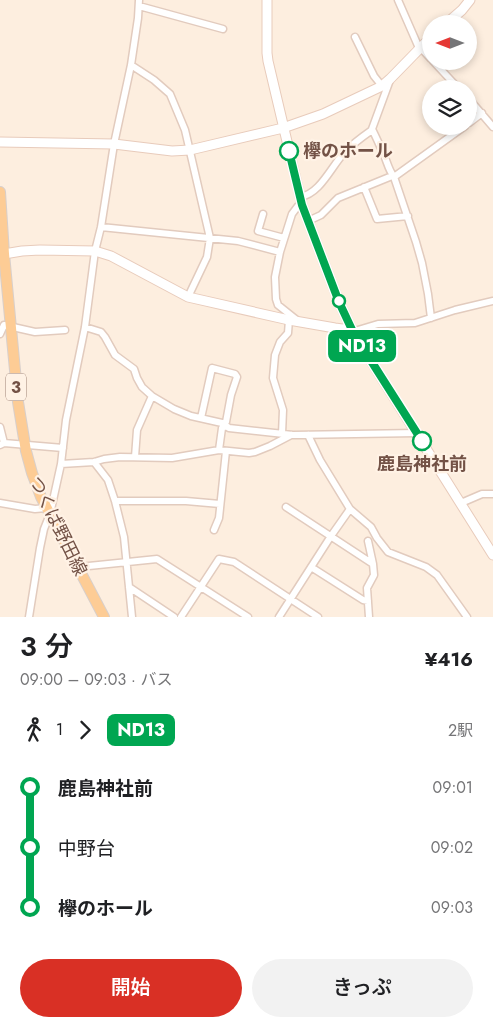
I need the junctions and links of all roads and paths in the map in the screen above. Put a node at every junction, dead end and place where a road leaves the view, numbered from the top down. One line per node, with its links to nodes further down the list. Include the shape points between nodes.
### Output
1 (266, 0): 18 (street, via 268,61)
2 (398, 0): 8 (street)
3 (470, 0): 5 (street)
4 (139, 3): 6 (street); 9 (street)
5 (456, 15)
6 (223, 29)
7 (355, 36): 13 (street)
8 (420, 47): 11 (street)
9 (130, 65): 22 (street); 23 (street, via 170,94)
10 (441, 70): 12 (street)
11 (390, 79): 13 (street); 19 (street)
12 (451, 80)
13 (382, 86): 18 (street, via 323,114)
14 (477, 108): 15 (street)
15 (482, 113): 16 (street); 17 (street)
16 (477, 117)
17 (493, 127)
18 (283, 128): 23 (street); 27 (street)
19 (372, 130): 24 (street); 27 (street, via 346,151 310,195)
20 (453, 135): 24 (street)
21 (0, 142): 22 (street)
22 (114, 144): 23 (street); 31 (street)
23 (190, 150): 32 (street)
24 (393, 176): 25 (street); 29 (street)
25 (364, 187): 29 (street, via 377,219); 30 (street, via 338,198 321,215)
26 (0, 192): 36 (main road, つくば野田線 / 3)
27 (301, 201): 30 (street); 33 (street, via 292,214)
28 (263, 214): 33 (street, via 258,231)
29 (408, 216): 39 (street, via 422,263)
30 (308, 220): 45 (street)
31 (101, 227): 32 (street); 34 (street)
32 (210, 238): 35 (street, via 238,241); 37 (street, via 207,257)
33 (284, 238): 35 (street)
34 (95, 252): 36 (street, via 40,250); 37 (street, via 111,256); 43 (street)
35 (280, 252): 41 (street, via 274,276 276,299 278,305)
36 (2, 255): 42 (main road, つくば野田線 / 3)
37 (188, 297): 40 (street)
38 (493, 301): 39 (street)
39 (431, 318): 45 (street, via 415,323 378,324)
40 (289, 320): 41 (street); 52 (street, via 288,333 275,355 273,378 283,410)
41 (298, 322): 45 (street)
42 (11, 326): 44 (street, via 35,332); 46 (street, via 4,325); 56 (main road, つくば野田線 / 3)
43 (85, 327): 47 (street, via 105,336 116,355 134,369 136,378); 57 (street)
44 (65, 330)
45 (352, 330): 51 (street)
46 (0, 334)
47 (152, 396): 48 (street, via 174,409); 60 (street, via 137,430)
48 (201, 418): 49 (street); 49 (street, via 212,368 235,374 238,377)
49 (225, 425): 52 (street); 58 (street)
50 (0, 427): 55 (street)
51 (417, 433): 54 (street); 66 (street)
52 (282, 434): 53 (street)
53 (291, 435): 54 (street); 59 (street, via 255,452)
54 (308, 435): 69 (street)
55 (2, 444): 56 (street)
56 (24, 444): 57 (street); 70 (main road, つくば野田線 / 3)
57 (63, 448): 62 (street)
58 (219, 450): 59 (street); 60 (street, via 172,458)
59 (226, 451): 67 (street)
60 (135, 457): 61 (street)
61 (94, 462): 62 (street); 64 (street, via 108,480)
62 (61, 464): 70 (street)
63 (493, 494): 66 (street, via 482,494)
64 (115, 501): 67 (street); 75 (street)
65 (0, 503): 70 (street)
66 (461, 503): 74 (street)
67 (220, 504): 71 (street)
68 (286, 507): 72 (street)
69 (350, 509): 72 (street); 92 (street, via 370,527 388,552 437,574)
70 (48, 511): 78 (main road, つくば野田線 / 3); 83 (street)
71 (214, 530)
72 (331, 536): 76 (street); 77 (street)
73 (368, 541): 76 (street)
74 (493, 555)
75 (126, 562): 78 (street); 79 (street, via 157,559); 80 (street)
76 (373, 564): 82 (street, via 374,576 367,588)
77 (311, 566): 81 (street); 82 (street)
78 (79, 568): 84 (main road, つくば野田線 / 3)
79 (201, 586): 81 (street, via 219,559 234,562); 87 (street); 88 (street)
80 (129, 587): 85 (street); 86 (street)
81 (290, 599): 89 (street); 90 (street)
82 (368, 601): 91 (street)
83 (29, 617)
84 (104, 617)
85 (132, 617)
86 (174, 617)
87 (181, 617)
88 (248, 617)
89 (279, 617)
90 (318, 617)
91 (369, 617)
92 (467, 617)

